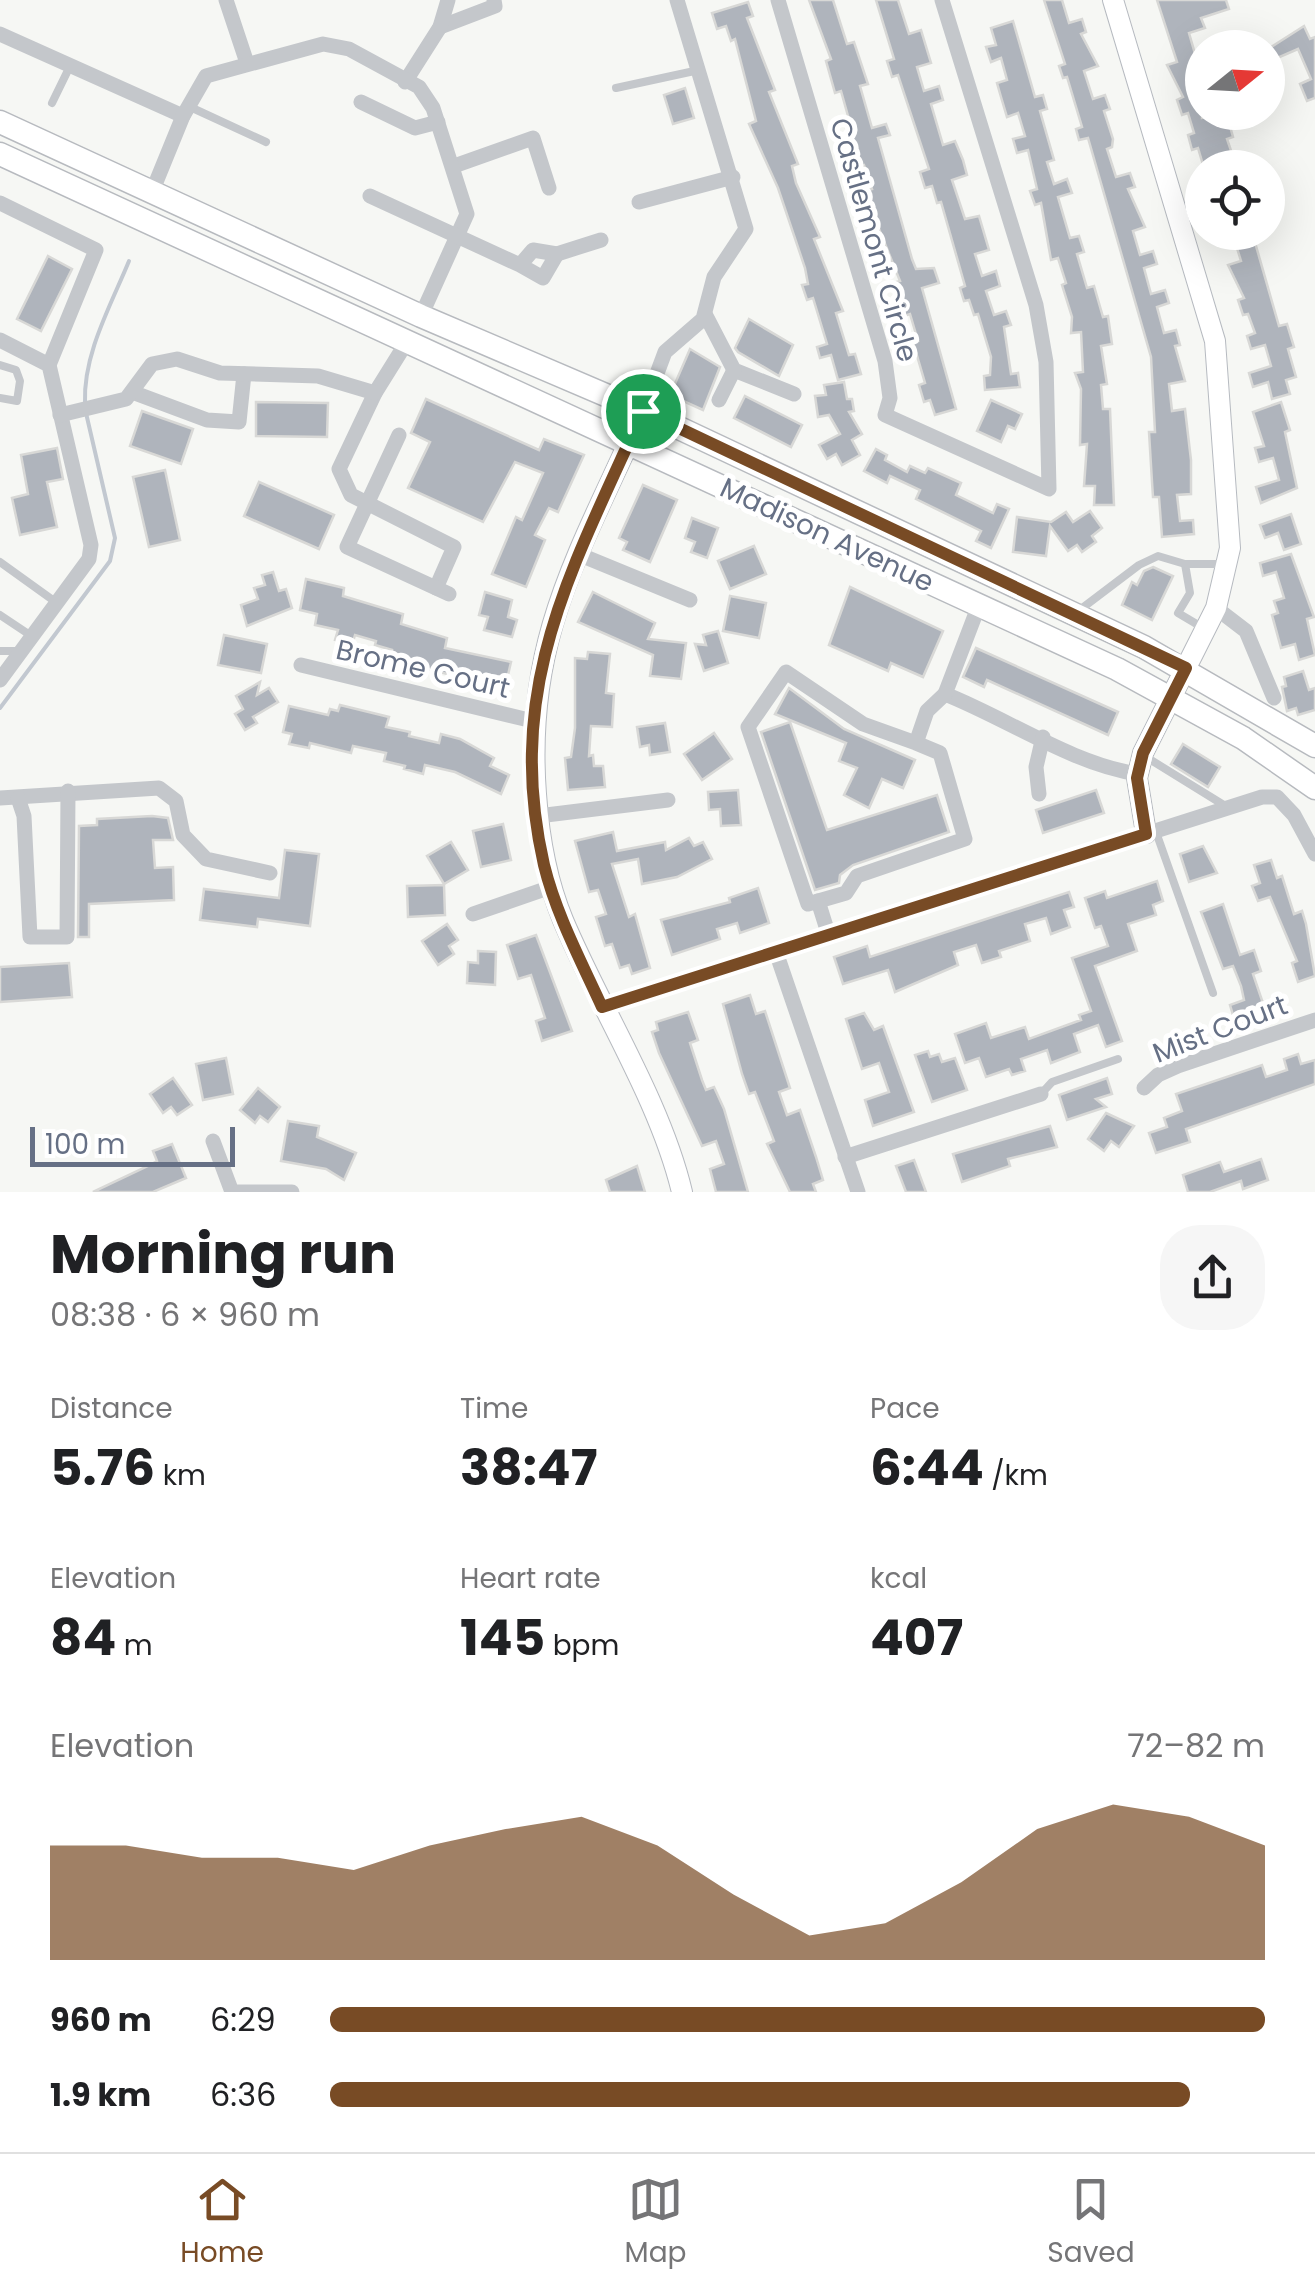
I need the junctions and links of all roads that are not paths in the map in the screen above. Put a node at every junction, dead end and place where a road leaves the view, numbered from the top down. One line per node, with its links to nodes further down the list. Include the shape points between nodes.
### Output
1 (226, 0): 11 (street)
2 (448, 0): 8 (street)
3 (494, 0): 8 (street, via 495,6)
4 (677, 0): 12 (street)
5 (778, 0): 6 (street, Castlemont Circle, via 885,361 885,415 1049,489 1046,362 1036,305)
6 (942, 0)
7 (1113, 0): 54 (street, via 1215,341)
8 (440, 27): 13 (street)
9 (0, 34): 10 (street)
10 (72, 64): 16 (lane); 17 (street)
11 (247, 64): 13 (street, via 307,45 339,45); 17 (street, via 206,76)
12 (699, 70): 14 (lane); 23 (street)
13 (406, 82): 19 (street, via 418,87)
14 (616, 88)
15 (361, 102): 19 (street, via 415,128)
16 (52, 103)
17 (185, 111): 20 (lane); 25 (street)
18 (0, 122): 25 (main road, Madison Avenue)
19 (438, 122): 22 (street)
20 (266, 142)
21 (0, 154): 36 (main road, Madison Avenue)
22 (454, 166): 24 (street, via 533,138); 29 (street, via 468,214)
23 (733, 177): 27 (street); 33 (street, via 746,228 714,276)
24 (549, 188)
25 (152, 192): 34 (main road, Madison Avenue)
26 (370, 196): 29 (street)
27 (639, 202)
28 (0, 203): 38 (street, via 96,250)
29 (459, 238): 32 (street); 34 (street)
30 (601, 240): 31 (street)
31 (557, 254): 32 (street, via 534,250); 32 (street, via 544,278)
32 (520, 266)
33 (705, 314): 39 (street); 46 (street, via 665,352)
34 (421, 316): 46 (main road, Madison Avenue)
35 (0, 340): 38 (street)
36 (408, 340): 42 (street); 49 (main road, Madison Avenue)
37 (0, 365): 44 (lane, via 16,370 20,382 16,401)
38 (49, 365): 47 (street)
39 (734, 370): 43 (street); 45 (street)
40 (244, 374): 41 (street, via 161,361 145,370); 41 (street, via 238,422 208,420); 42 (street, via 318,376)
41 (132, 392): 47 (street)
42 (375, 393): 50 (street, via 339,469 345,489)
43 (794, 394)
44 (0, 398)
45 (719, 400)
46 (643, 411): 49 (street); 59 (main road, Madison Avenue)
47 (67, 413): 56 (street, via 91,545 89,559)
48 (399, 434): 50 (street)
49 (628, 443): 51 (street); 57 (main road, Madison Avenue)
50 (367, 504): 50 (street, via 347,547 443,591 454,547)
51 (578, 554): 55 (street); 70 (street, via 545,644)
52 (0, 562): 56 (lane)
53 (1185, 564): 54 (lane); 59 (lane, via 1158,556 1139,564); 61 (lane, via 1190,593 1178,613)
54 (1228, 564): 58 (street)
55 (690, 600)
56 (57, 603): 62 (street)
57 (979, 606): 67 (street); 68 (main road, Madison Avenue)
58 (1216, 608): 61 (street); 69 (street, via 1244,630)
59 (1074, 614): 65 (main road, Madison Avenue)
60 (0, 615): 62 (lane)
61 (1206, 630): 65 (street)
62 (28, 644): 63 (lane); 66 (street)
63 (0, 651)
64 (301, 665): 70 (street, Brome Court)
65 (1186, 668): 68 (street); 73 (main road, Madison Avenue)
66 (0, 680)
67 (945, 694): 71 (street); 72 (street, via 927,711)
68 (1170, 696): 74 (street); 75 (main road, Madison Avenue)
69 (1274, 698)
70 (533, 721): 82 (street)
71 (1044, 737): 74 (street, via 1098,768); 77 (street, via 1036,767)
72 (916, 743): 87 (street, via 940,754 965,839 857,876 846,893); 87 (street, via 863,724 786,672 748,727 808,904)
73 (1315, 746)
74 (1140, 764): 81 (lane); 83 (street)
75 (1315, 788)
76 (68, 791): 79 (street); 79 (street, via 67,937 30,938); 85 (street, via 159,788 176,801 183,834 206,859)
77 (1039, 794)
78 (0, 798): 79 (street)
79 (18, 798)
80 (668, 800): 82 (street)
81 (1227, 807): 83 (street); 84 (street, via 1278,797)
82 (538, 816): 86 (street)
83 (1150, 832): 89 (street); 91 (lane)
84 (1315, 854)
85 (270, 873)
86 (551, 887): 88 (street); 92 (street)
87 (818, 901): 89 (street)
88 (473, 914)
89 (829, 936): 90 (street)
90 (776, 952): 92 (street); 98 (street)
91 (1212, 993)
92 (602, 1007): 101 (street, via 664,1137)
93 (1315, 1020): 95 (street, Mist Court, via 1178,1066)
94 (1118, 1059): 96 (lane, via 1052,1082)
95 (1144, 1088)
96 (1042, 1094): 98 (street)
97 (213, 1141): 99 (street)
98 (846, 1157): 102 (street)
99 (235, 1192): 100 (street)
100 (292, 1192)
101 (682, 1192)
102 (858, 1192)

